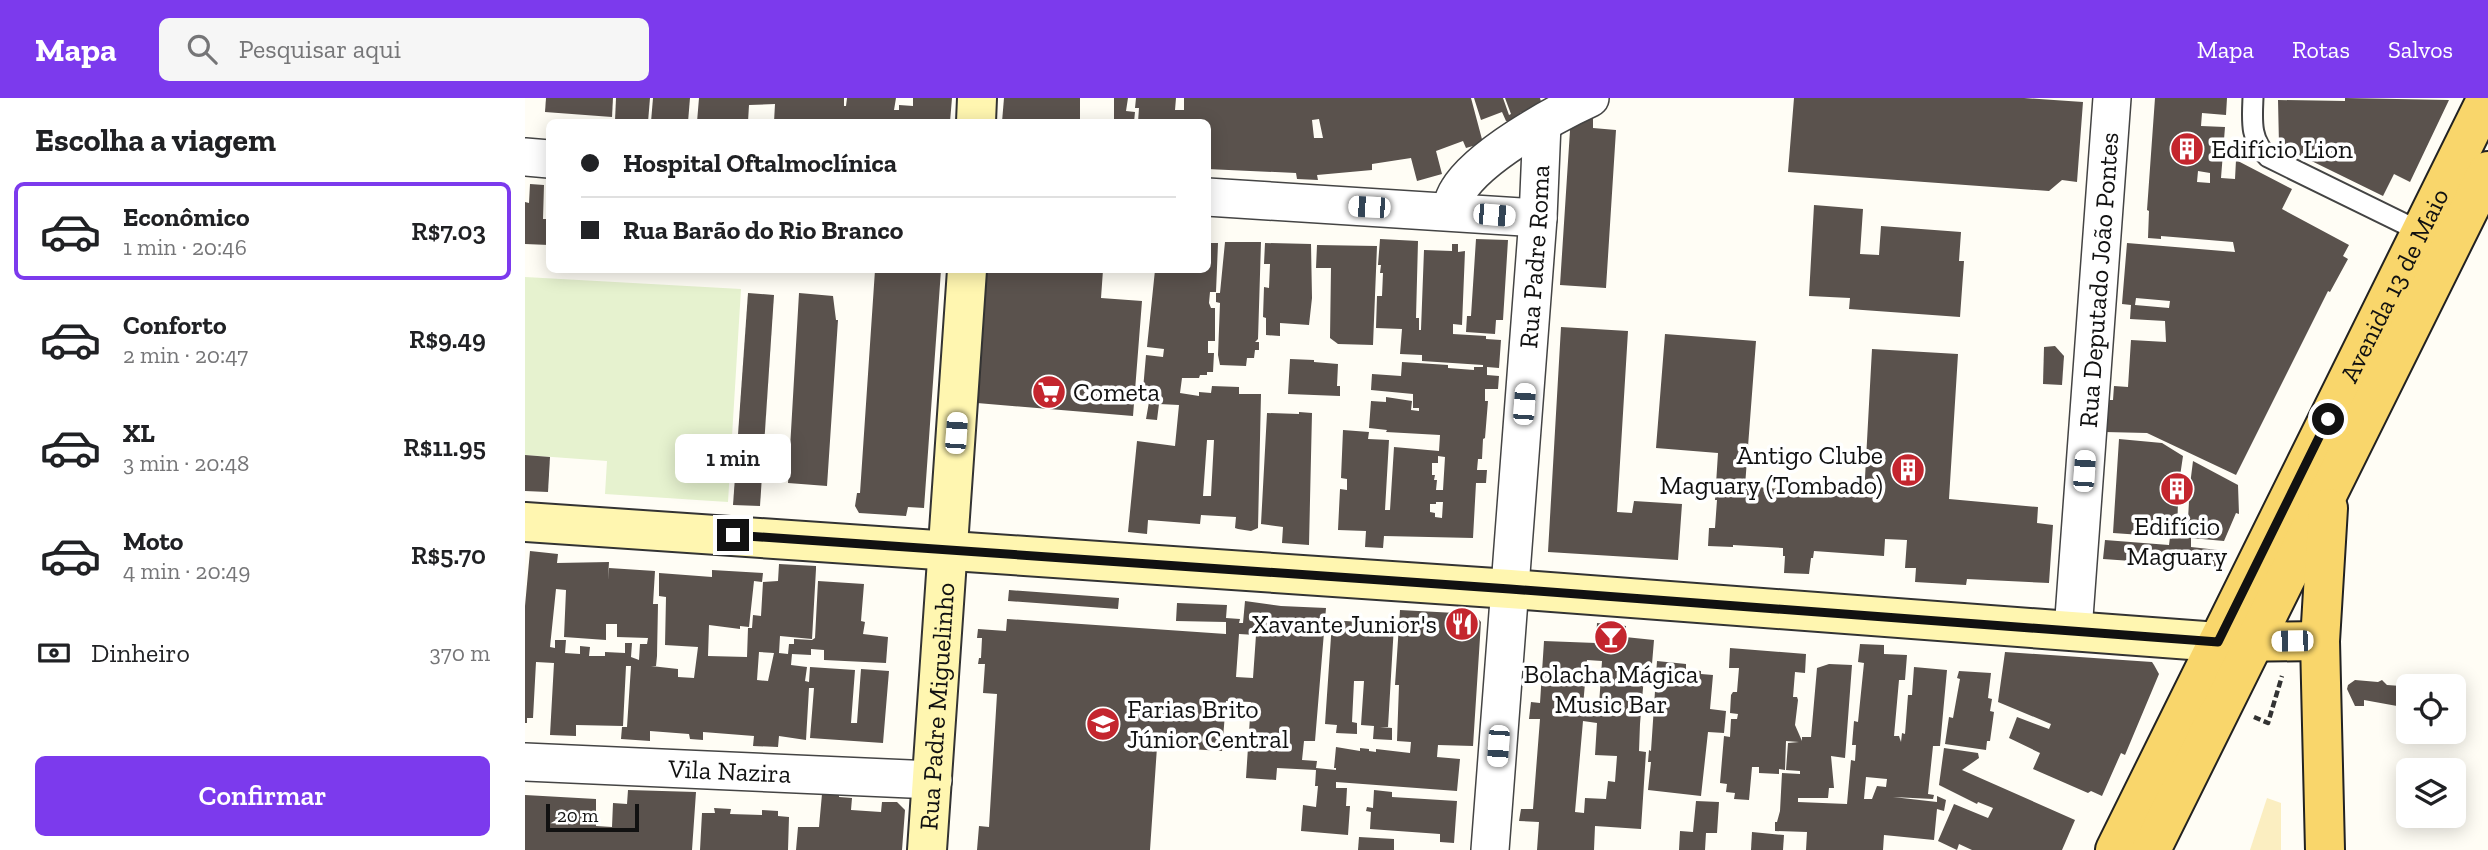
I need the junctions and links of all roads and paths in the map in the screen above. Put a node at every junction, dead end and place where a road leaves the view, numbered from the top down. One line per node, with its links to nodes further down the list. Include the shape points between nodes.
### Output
1 (977, 98): 6 (street)
2 (1590, 98): 7 (street)
3 (2112, 98): 20 (street, Rua Deputado João Pontes)
4 (2253, 98): 14 (lane, via 2252,131 2268,157)
5 (2487, 98): 14 (main road, Avenida 13 de Maio)
6 (976, 119)
7 (1542, 124): 12 (street, via 1471,174 1457,192); 13 (street, Rua Padre Roma)
8 (525, 157): 9 (street)
9 (546, 159)
10 (2488, 171): 16 (main road, Avenida 13 de Maio)
11 (1211, 197): 12 (street)
12 (1450, 212): 13 (street)
13 (1538, 218): 19 (street, Rua Padre Roma)
14 (2421, 232): 21 (main road, Avenida 13 de Maio)
15 (967, 273): 18 (street, Rua Padre Miguelinho)
16 (2329, 492): 21 (main road, Avenida 13 de Maio); 22 (main road)
17 (525, 522): 18 (street)
18 (949, 550): 19 (street); 26 (street, Rua Padre Miguelinho)
19 (1510, 589): 20 (street); 28 (street, Rua Padre Roma)
20 (2073, 631): 21 (street)
21 (2236, 641): 22 (main road); 29 (main road, Avenida 13 de Maio); 30 (main road, Avenida 13 de Maio)
22 (2320, 641): 31 (main road)
23 (2283, 672): 24 (path, via 2268,723)
24 (2250, 715)
25 (525, 762): 26 (street, Vila Nazira)
26 (933, 780): 27 (street, Rua Padre Miguelinho)
27 (927, 850)
28 (1490, 850)
29 (2115, 850)
30 (2151, 850)
31 (2325, 850)

